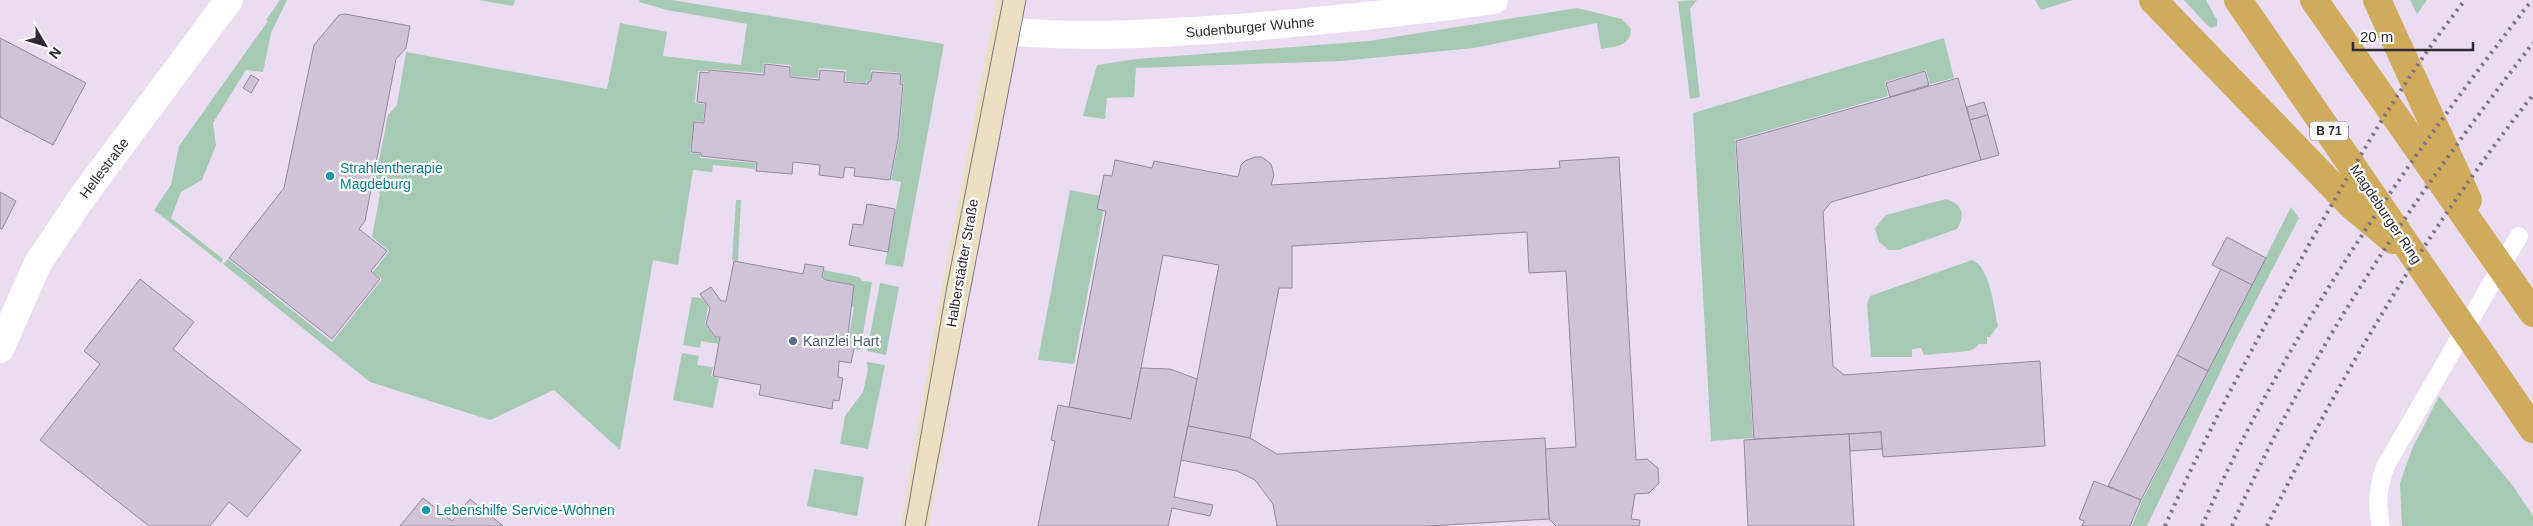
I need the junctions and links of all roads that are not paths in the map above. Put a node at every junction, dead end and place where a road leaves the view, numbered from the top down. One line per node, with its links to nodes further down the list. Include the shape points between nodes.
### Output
1 (229, 0): 13 (street, Hellestraße, via 82,196 38,263)
2 (1011, 0): 8 (main road, Halberstädter Straße)
3 (1494, 0): 8 (street, Sudenburger Wuhne, via 1367,18 1171,33 1074,35)
4 (2153, 0): 11 (highway, via 2350,204)
5 (2238, 0): 11 (highway, Magdeburger Ring / B 71)
6 (2314, 0): 10 (highway)
7 (2377, 0): 10 (highway)
8 (1005, 32): 15 (main road, Halberstädter Straße)
9 (2519, 236): 16 (lane, via 2386,465 2378,494)
10 (2489, 250): 12 (highway)
11 (2419, 262): 14 (highway, Magdeburger Ring / B 71)
12 (2533, 313)
13 (0, 349)
14 (2533, 429)
15 (915, 526)
16 (2381, 526)

